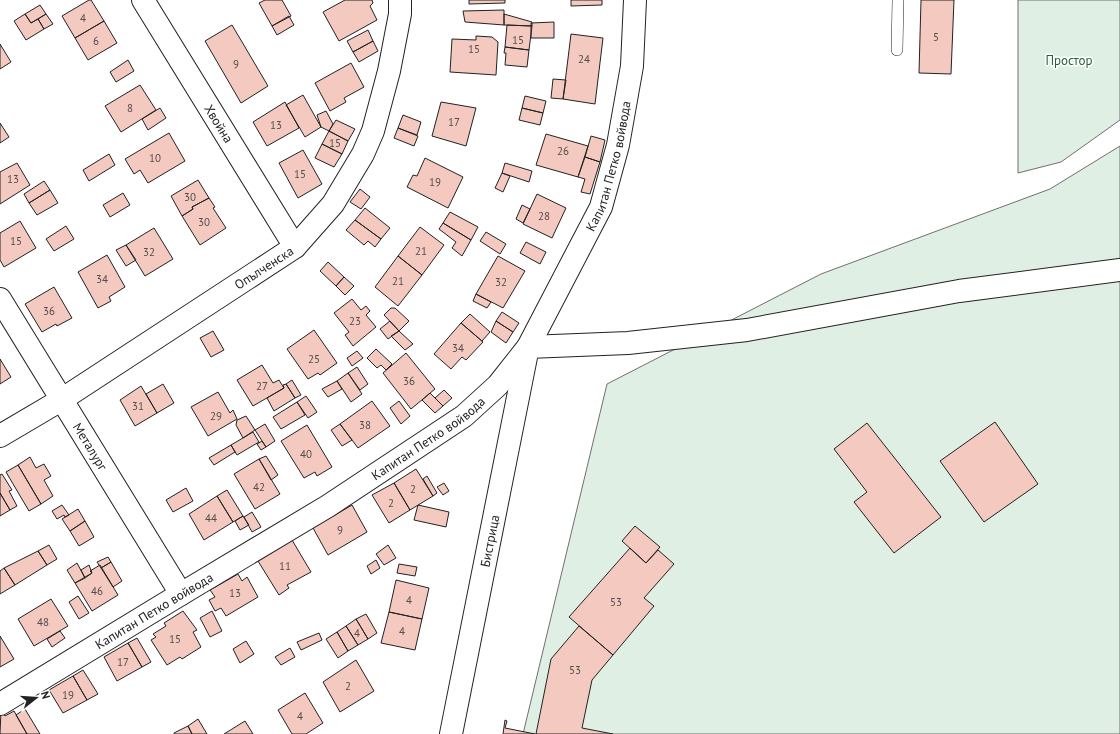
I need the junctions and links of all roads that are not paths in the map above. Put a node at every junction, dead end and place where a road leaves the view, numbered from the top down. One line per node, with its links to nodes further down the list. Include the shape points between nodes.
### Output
1 (144, 0): 6 (street, Хвойна)
2 (400, 0): 6 (street, Опълченска, via 400,14 389,70 373,131 363,154 333,204)
3 (635, 0): 9 (street, Капитан Петко войвода, via 632,66 618,145 601,207)
4 (898, 0): 5 (lane)
5 (897, 50)
6 (295, 247): 10 (street, Опълченска)
7 (1120, 270): 9 (street, via 959,291 747,330 628,343)
8 (0, 299): 10 (street, Металург)
9 (528, 347): 12 (street, Капитан Петко войвода, via 498,385 464,416 328,506); 14 (street, Бистрица)
10 (61, 400): 11 (street, Опълченска); 12 (street, Металург)
11 (0, 436)
12 (181, 594): 13 (street, Капитан Петко войвода)
13 (0, 704)
14 (452, 728): 15 (street)
15 (433, 734)

